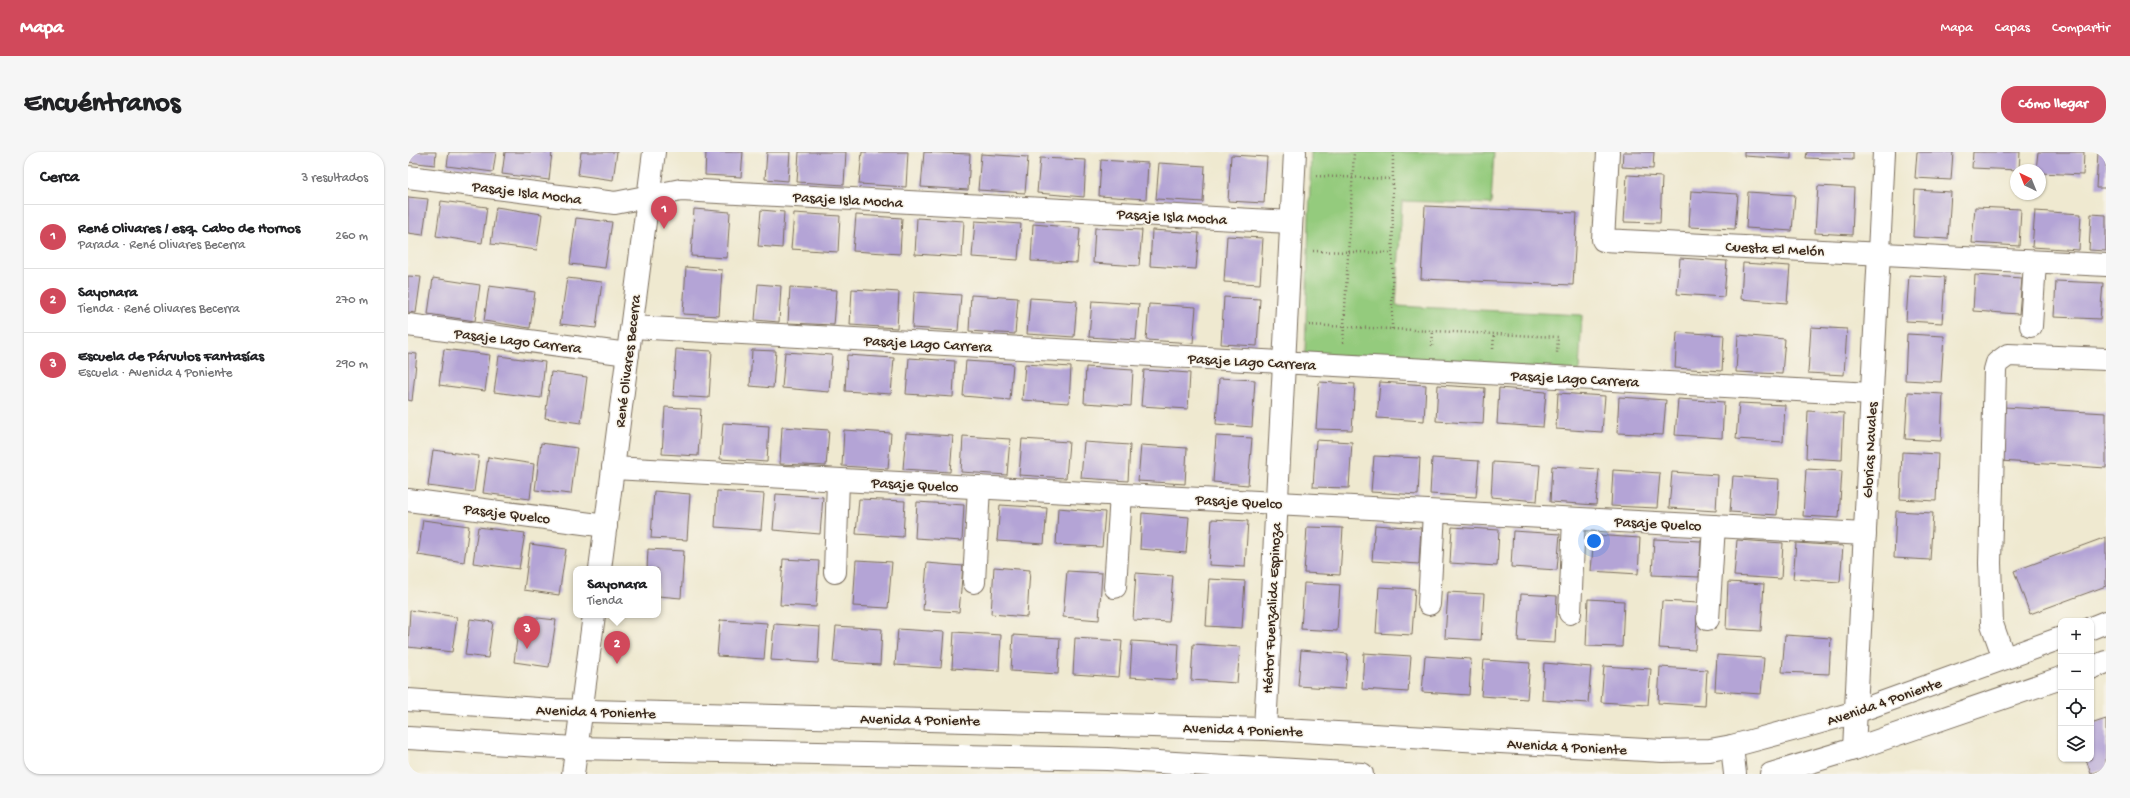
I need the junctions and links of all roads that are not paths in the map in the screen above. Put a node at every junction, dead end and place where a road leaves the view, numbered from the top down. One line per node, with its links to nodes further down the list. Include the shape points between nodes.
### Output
1 (654, 152): 6 (street, René Olivares Becerra)
2 (1295, 152): 7 (street, Héctor Fuenzalida Espinoza)
3 (1608, 152): 8 (street, Cuesta El Melón, via 1603,240)
4 (1884, 152): 8 (street, Glorias Navales)
5 (408, 177): 6 (street, Pasaje Isla Mocha, via 615,203)
6 (648, 196): 7 (street, Pasaje Isla Mocha, via 681,190); 13 (street, René Olivares Becerra)
7 (1291, 222): 16 (street, Héctor Fuenzalida Espinoza)
8 (1879, 254): 9 (street, Cuesta El Melón); 17 (street, Glorias Navales)
9 (2035, 262): 10 (street, Cuesta El Melón); 12 (street)
10 (2106, 265)
11 (408, 326): 14 (street, Pasaje Lago Carrera)
12 (2032, 326)
13 (632, 327): 14 (street, René Olivares Becerra); 16 (street, Pasaje Lago Carrera)
14 (628, 354): 18 (street, René Olivares Becerra)
15 (2106, 359): 40 (street, via 2008,355 1997,363 1990,563 1992,624)
16 (1284, 363): 17 (street, Pasaje Lago Carrera); 23 (street, Héctor Fuenzalida Espinoza)
17 (1872, 394): 28 (street, Glorias Navales)
18 (613, 468): 19 (street, Pasaje Quelco); 26 (street, René Olivares Becerra)
19 (838, 480): 20 (street, Pasaje Quelco); 30 (street)
20 (980, 488): 21 (street, Pasaje Quelco); 31 (street)
21 (1120, 495): 23 (street, Pasaje Quelco); 32 (street)
22 (408, 500): 26 (street, Pasaje Quelco)
23 (1277, 503): 24 (street, Pasaje Quelco); 47 (street, Héctor Fuenzalida Espinoza)
24 (1434, 512): 25 (street, Pasaje Quelco); 33 (street)
25 (1574, 519): 27 (street, Pasaje Quelco); 34 (street)
26 (606, 526): 29 (street, René Olivares Becerra)
27 (1714, 526): 28 (street, Pasaje Quelco); 36 (street)
28 (1865, 534): 46 (street, Glorias Navales)
29 (600, 566)
30 (835, 572)
31 (974, 582)
32 (1115, 587)
33 (1429, 604)
34 (1570, 612)
35 (594, 618): 45 (street)
36 (1708, 619)
37 (2106, 622): 38 (street)
38 (2094, 627)
39 (2058, 639): 40 (street, Avenida 4 Poniente)
40 (2004, 658): 46 (street, Avenida 4 Poniente)
41 (2106, 662): 42 (street)
42 (2094, 667)
43 (2058, 679): 51 (street)
44 (408, 700): 45 (street, Avenida 4 Poniente)
45 (582, 711): 47 (street, Avenida 4 Poniente); 50 (street)
46 (1856, 712): 49 (street, Avenida 4 Poniente); 51 (street, Glorias Navales)
47 (1265, 729): 49 (street, Avenida 4 Poniente, via 1663,751 1710,750)
48 (408, 738): 50 (street)
49 (1732, 746): 55 (street)
50 (576, 748): 52 (street); 53 (street)
51 (1854, 749): 56 (street)
52 (1106, 766): 54 (street)
53 (573, 774)
54 (1362, 774)
55 (1735, 774)
56 (1771, 774)

